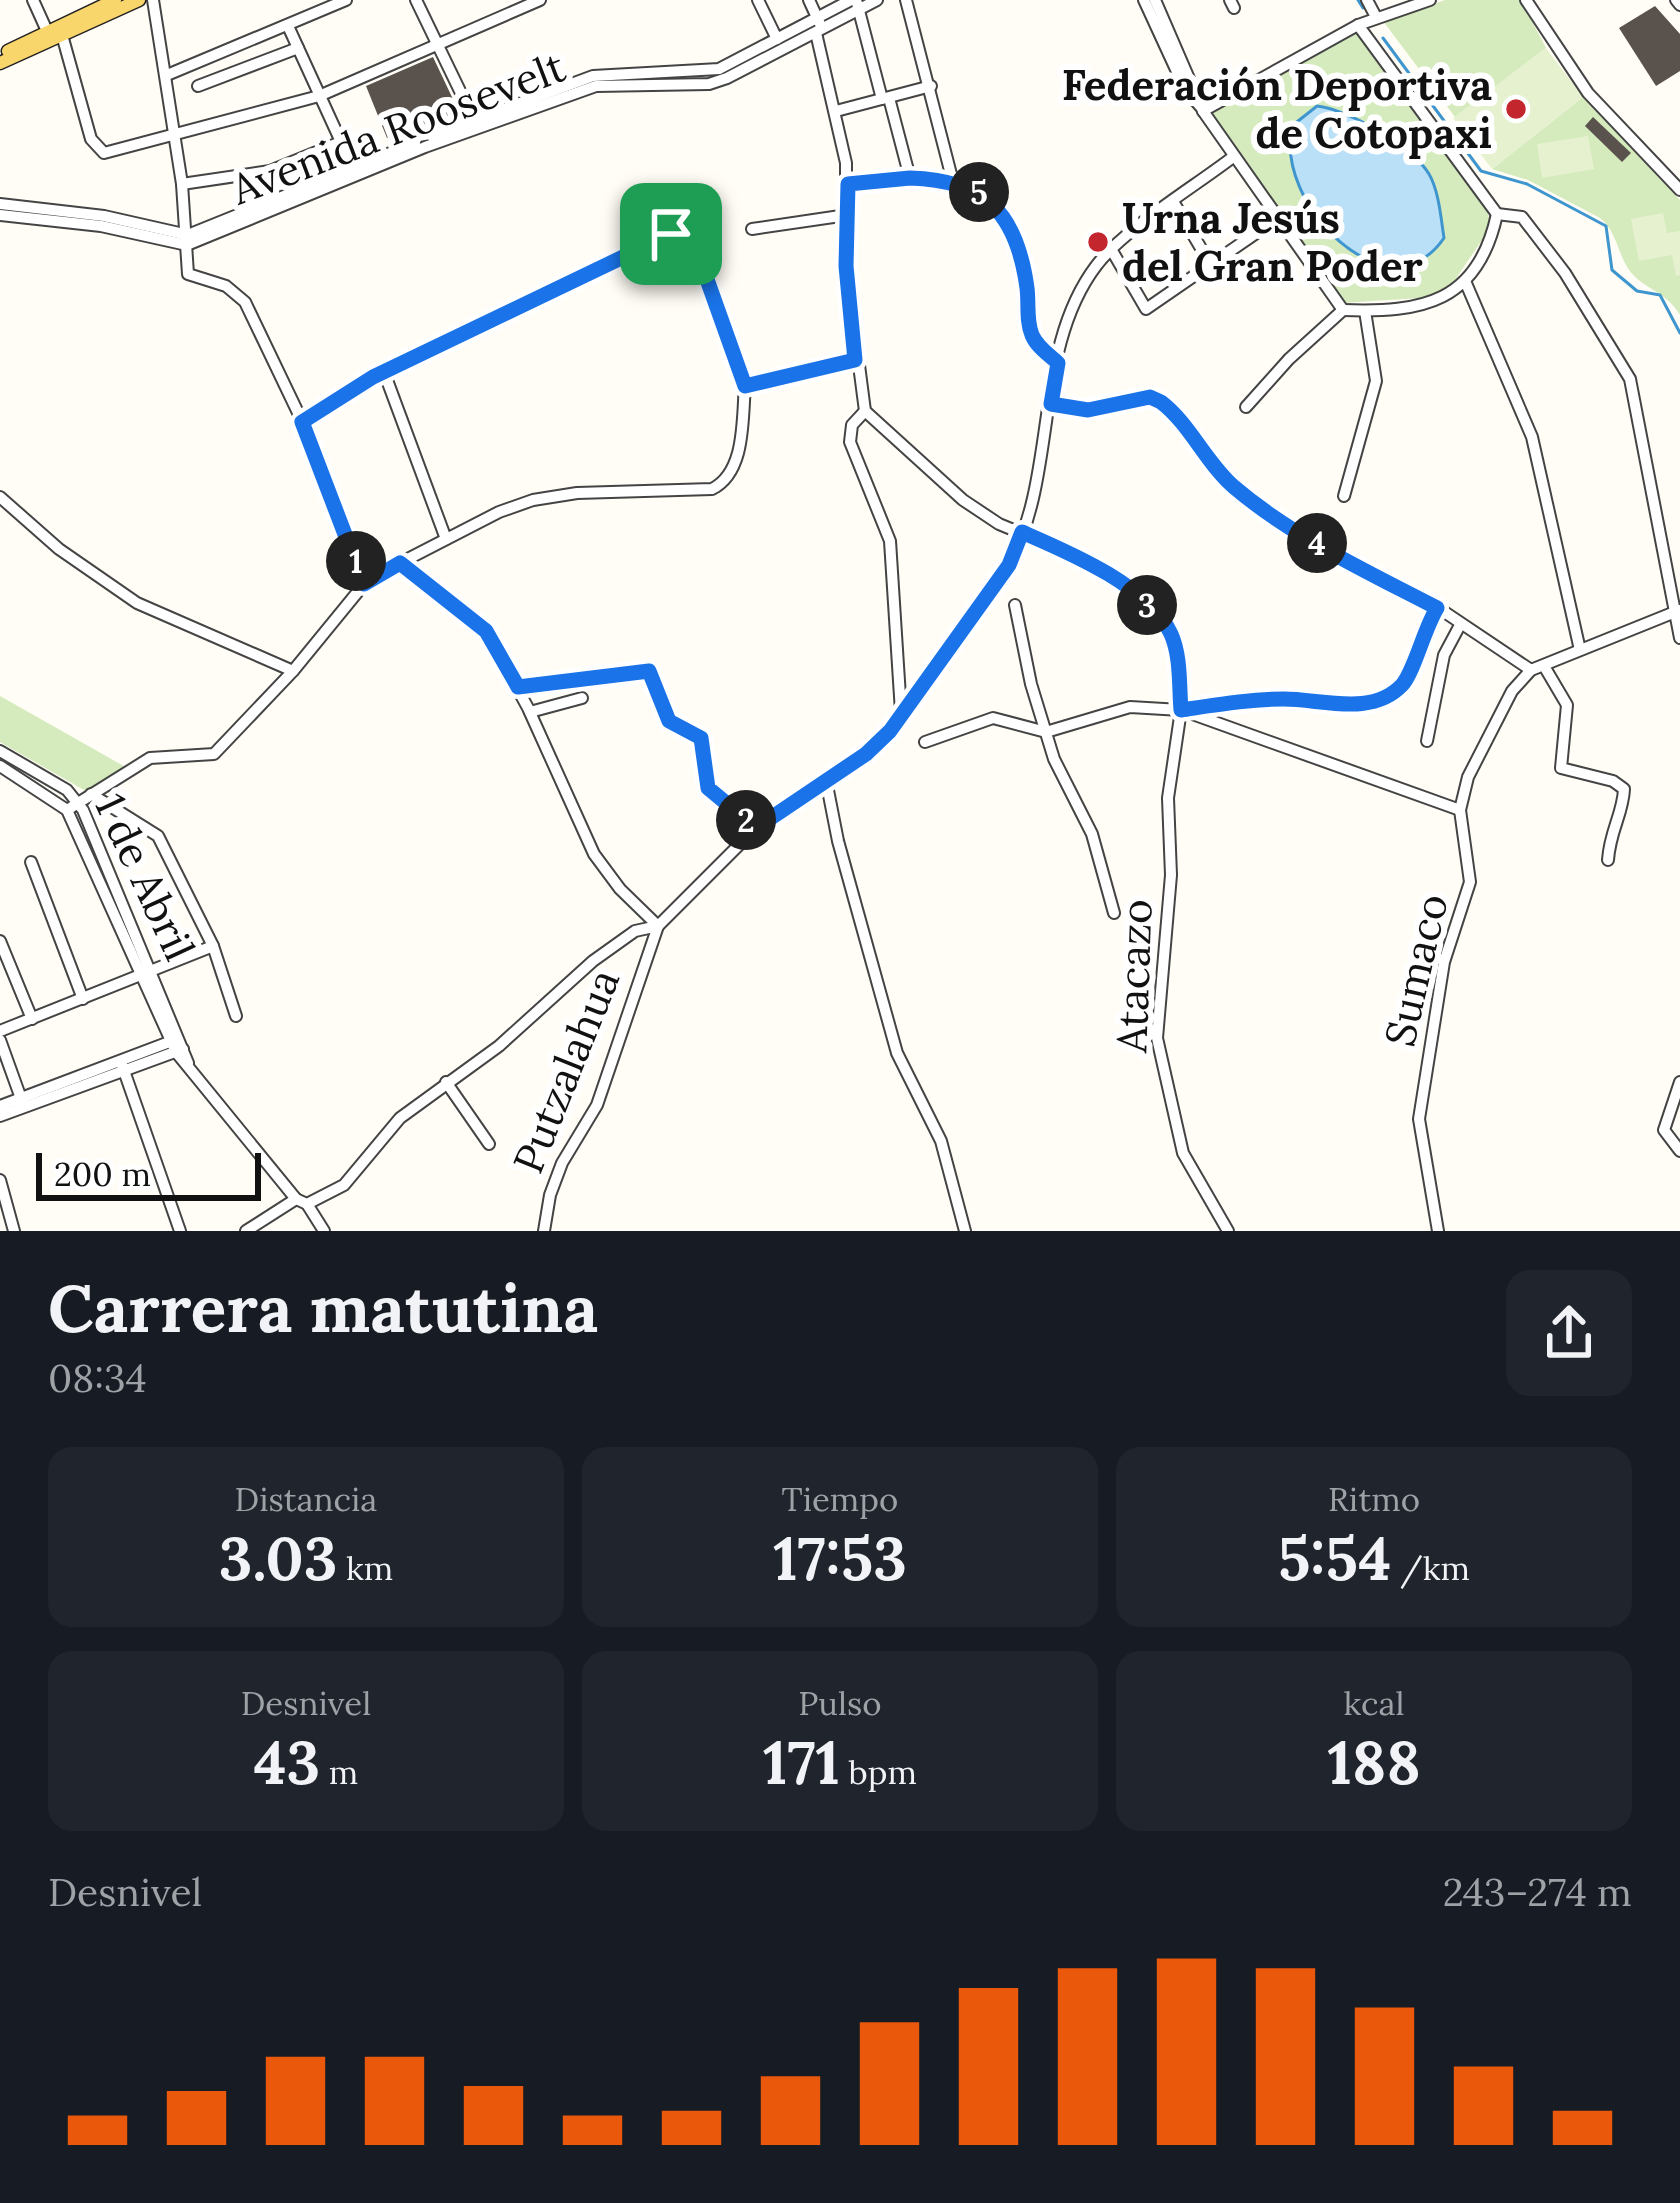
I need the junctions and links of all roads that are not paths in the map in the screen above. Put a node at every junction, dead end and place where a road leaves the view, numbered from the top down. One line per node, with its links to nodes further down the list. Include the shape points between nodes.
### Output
1 (33, 0): 22 (street)
2 (115, 0): 22 (main road)
3 (140, 0): 22 (main road)
4 (153, 0): 27 (street)
5 (346, 0): 20 (street)
6 (416, 0): 24 (street)
7 (539, 0): 24 (street)
8 (758, 0): 23 (street)
9 (809, 0): 21 (street)
10 (877, 0): 17 (street, Avenida Roosevelt)
11 (906, 0): 29 (street)
12 (1144, 0): 32 (street)
13 (1156, 0): 32 (street)
14 (1369, 0): 18 (street)
15 (1430, 0): 18 (street)
16 (1526, 0): 43 (street, via 1588,93)
17 (855, 3): 21 (street, Avenida Roosevelt); 31 (street)
18 (1377, 17): 19 (street)
19 (1360, 24): 32 (street); 46 (street)
20 (288, 26): 25 (street); 27 (street)
21 (819, 27): 23 (street, Avenida Roosevelt); 33 (street); 51 (street, Avenida Roosevelt, via 709,83 585,90)
22 (55, 33): 26 (main road); 35 (street, via 91,140 104,153)
23 (777, 39): 34 (street, Avenida Roosevelt, via 719,69 593,76)
24 (436, 46): 30 (street); 34 (street)
25 (298, 48): 28 (street); 30 (street)
26 (0, 59)
27 (167, 75): 35 (street)
28 (198, 86)
29 (932, 86): 31 (street); 40 (street)
30 (319, 96): 35 (street); 36 (street)
31 (885, 98): 33 (street); 39 (street)
32 (1202, 108): 37 (street)
33 (836, 111): 42 (street)
34 (474, 120): 38 (street, Avenida Roosevelt)
35 (176, 136): 41 (street)
36 (340, 142): 38 (street); 41 (street, via 270,171)
37 (1233, 157): 44 (street, Putzalahua); 49 (street)
38 (353, 168): 51 (street, Avenida Roosevelt)
39 (910, 178): 40 (street); 42 (street)
40 (953, 182): 58 (street, via 980,193 1013,230 1032,337)
41 (182, 184): 51 (street)
42 (848, 184): 48 (street)
43 (1680, 190)
44 (1174, 203): 52 (street, Putzalahua); 53 (street)
45 (0, 204): 51 (street, Avenida Roosevelt, via 104,216)
46 (1497, 214): 54 (street); 73 (street, via 1522,217 1630,379)
47 (0, 215): 51 (street, Avenida Roosevelt)
48 (847, 215): 50 (street); 57 (street)
49 (1278, 218): 53 (street); 55 (street)
50 (752, 229)
51 (188, 240): 64 (street, via 188,274 226,286 244,302)
52 (1111, 249): 53 (street, via 1146,309); 58 (street, Putzalahua, via 1071,316)
53 (1211, 265)
54 (1465, 281): 56 (street, via 1431,304); 76 (street, via 1532,437)
55 (1343, 310): 56 (street); 62 (street)
56 (1365, 310): 65 (street, via 1376,382)
57 (855, 360): 60 (street); 63 (street)
58 (1058, 363): 61 (street, Putzalahua)
59 (384, 372): 60 (street, via 602,264 686,234); 64 (street); 68 (street)
60 (745, 386): 68 (street, via 740,445 728,478 712,489 533,500)
61 (1051, 404): 67 (street, Putzalahua); 72 (street, via 1088,410 1150,397 1161,402 1238,490 1345,561)
62 (1246, 407)
63 (865, 411): 67 (street, Atacazo, via 963,500); 83 (street, via 850,442 890,541)
64 (302, 422): 70 (street)
65 (1344, 496)
66 (0, 497): 78 (street, via 137,604)
67 (1022, 532): 81 (street, Atacazo, via 1113,578 1160,617 1175,647); 83 (street, Putzalahua, via 1009,565)
68 (446, 539): 69 (street)
69 (400, 563): 70 (street); 79 (street, via 486,631)
70 (364, 584): 78 (street)
71 (1015, 605): 84 (street)
72 (1437, 608): 74 (street); 81 (street, via 1405,682 1373,702 1285,699)
73 (1676, 612): 75 (street); 76 (street)
74 (1460, 626): 77 (street); 85 (street, via 1444,655)
75 (1680, 638)
76 (1580, 650): 77 (street)
77 (1537, 668): 93 (street, Sumaco, via 1512,691); 95 (street, via 1567,705 1561,768 1624,789)
78 (293, 671): 90 (street, via 214,754 150,758)
79 (518, 687): 82 (street); 94 (street, via 649,671 669,721 701,738 708,788)
80 (582, 698): 82 (street)
81 (1181, 710): 84 (street, via 1130,707); 93 (street); 123 (street, Atacazo, via 1168,798 1171,875 1157,1038 1183,1154)
82 (530, 712): 98 (street, via 594,854)
83 (902, 713): 89 (street, Putzalahua, via 866,754)
84 (1046, 732): 86 (street, via 993,718); 97 (street, via 1092,834)
85 (1427, 741)
86 (925, 742)
87 (0, 751): 91 (street, 1 de Abril)
88 (0, 766): 92 (street, 1 de Abril)
89 (826, 780): 94 (street, Putzalahua); 122 (street, via 897,1053 941,1141)
90 (91, 794): 91 (street); 100 (street, via 158,836)
91 (78, 802): 92 (street); 101 (street, 1 de Abril)
92 (67, 809): 101 (street, 1 de Abril)
93 (1460, 810): 124 (street, Sumaco, via 1470,882 1444,962 1419,1118)
94 (756, 828): 98 (street, Putzalahua)
95 (1608, 860)
96 (31, 862): 102 (street)
97 (1114, 913)
98 (658, 926): 108 (street, via 619,940); 121 (street, Putzalahua, via 597,1105 550,1195)
99 (0, 941): 104 (street)
100 (213, 946): 101 (street); 103 (street)
101 (148, 974): 102 (street); 106 (street, 1 de Abril)
102 (83, 999): 104 (street)
103 (236, 1016)
104 (32, 1019): 105 (street)
105 (0, 1035): 110 (street)
106 (178, 1045): 107 (street); 116 (street, 1 de Abril)
107 (123, 1066): 110 (street); 118 (street)
108 (446, 1082): 113 (street); 116 (street, via 400,1118 344,1185)
109 (1679, 1087): 114 (street, via 1664,1130)
110 (23, 1103): 111 (street); 112 (street)
111 (0, 1106)
112 (0, 1116)
113 (489, 1144)
114 (1680, 1151)
115 (0, 1180): 117 (street)
116 (302, 1201): 119 (street); 120 (street, 1 de Abril)
117 (14, 1231)
118 (180, 1231)
119 (247, 1231)
120 (324, 1231)
121 (544, 1231)
122 (964, 1231)
123 (1228, 1231)
124 (1438, 1231)

